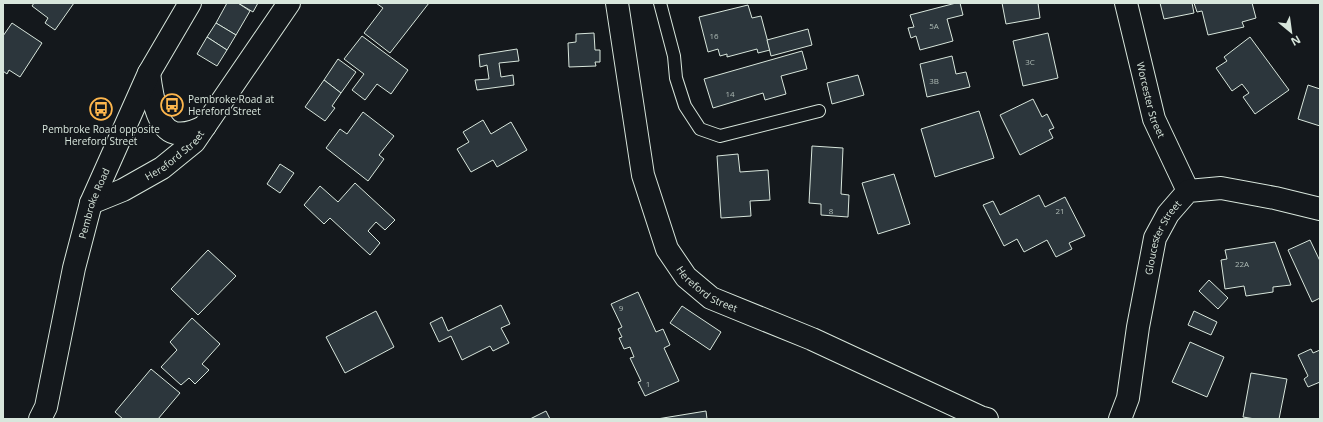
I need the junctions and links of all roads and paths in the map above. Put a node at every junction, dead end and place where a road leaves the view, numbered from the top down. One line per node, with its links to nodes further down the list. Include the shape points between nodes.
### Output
1 (190, 3): 6 (street, Pembroke Road)
2 (289, 3): 8 (street, Hereford Street)
3 (617, 3): 13 (street, Hereford Street, via 643,175 667,249 686,277 711,298 812,339)
4 (660, 3): 7 (lane, via 674,56 676,78 686,106 700,129 720,136)
5 (1126, 3): 9 (street, Worcester Street, via 1154,118)
6 (149, 73): 8 (street, via 152,96 166,128 175,133 192,132); 10 (street, Pembroke Road)
7 (819, 111)
8 (205, 126): 10 (street, Hereford Street, via 194,142 162,168 123,190)
9 (1188, 191): 11 (street, Gloucester Street, via 1221,188); 14 (street, Gloucester Street, via 1168,214 1155,238 1128,398)
10 (92, 203): 12 (street, Pembroke Road, via 74,268 46,407)
11 (1320, 210)
12 (40, 419)
13 (987, 419)
14 (1120, 419)

